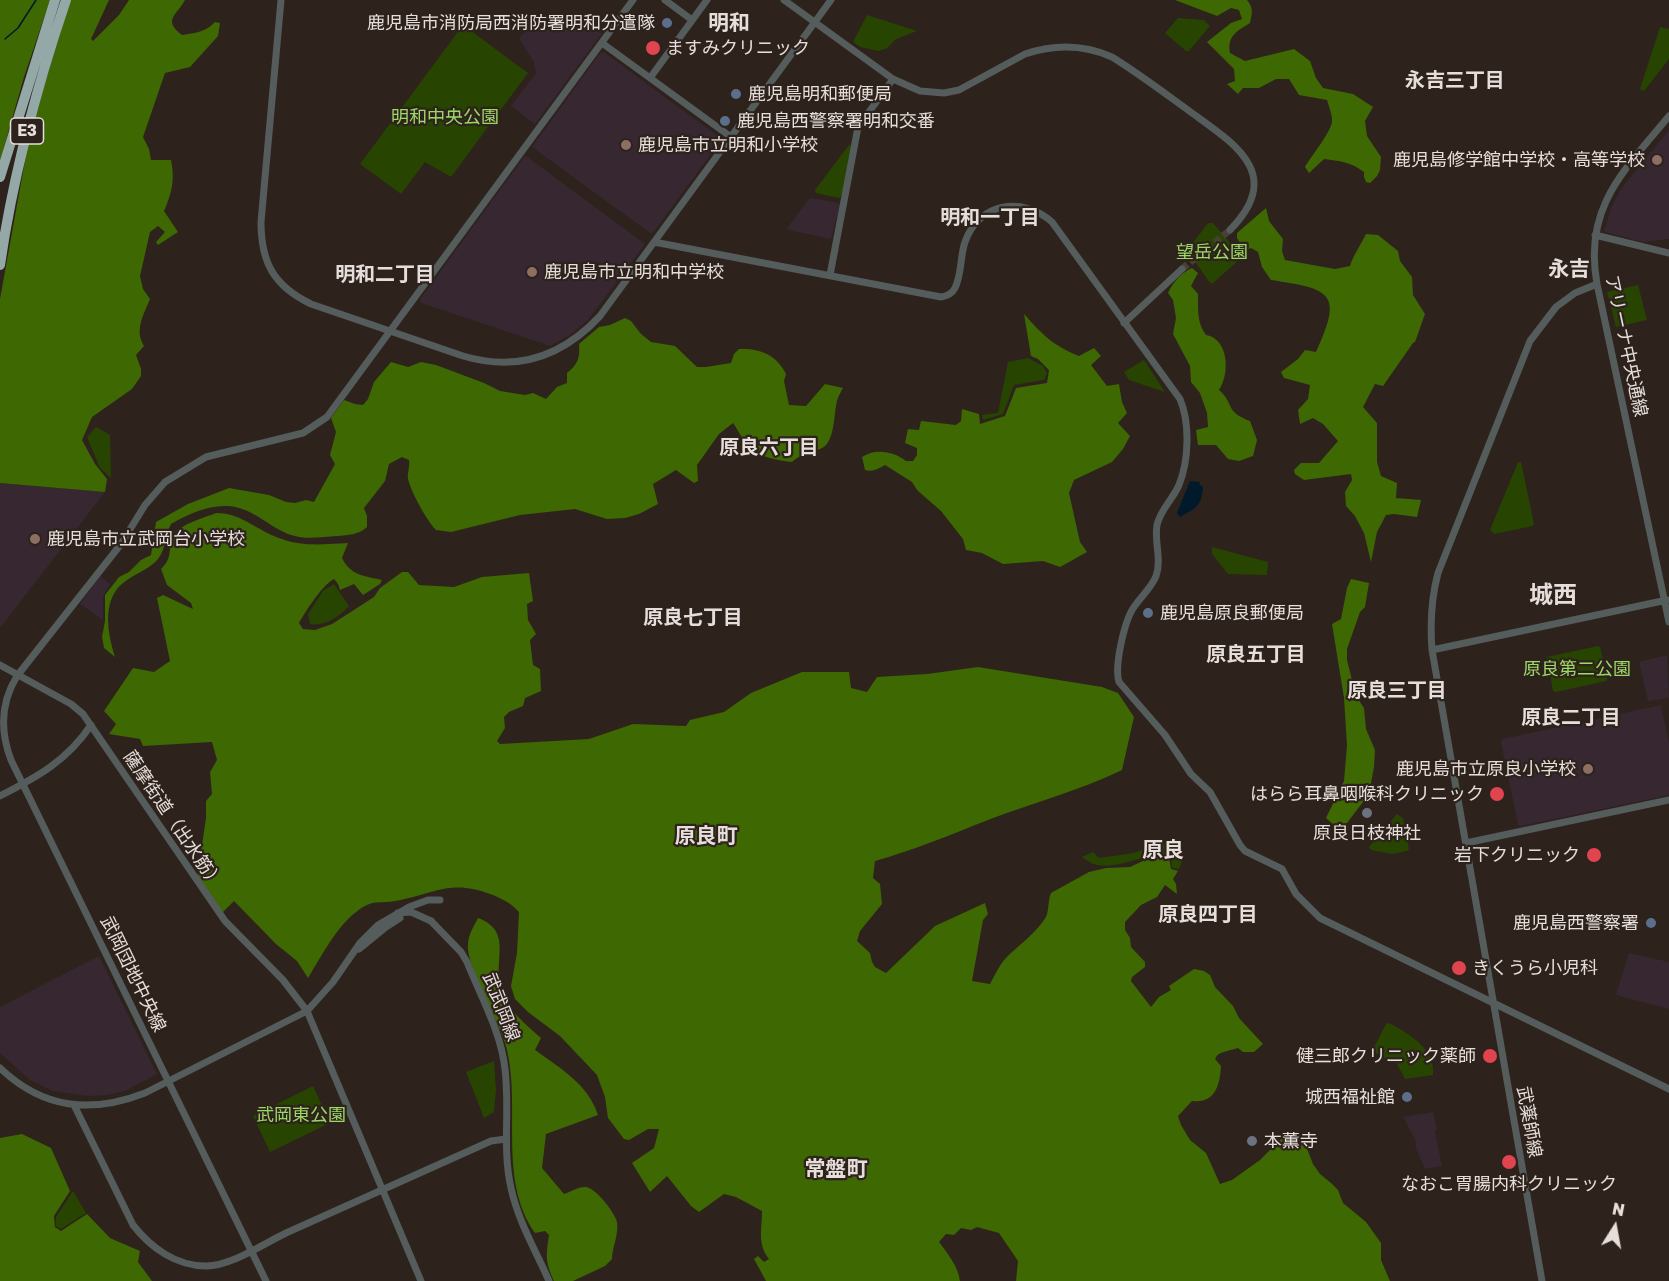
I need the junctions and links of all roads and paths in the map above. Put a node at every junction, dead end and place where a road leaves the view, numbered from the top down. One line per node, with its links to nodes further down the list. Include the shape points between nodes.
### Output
1 (55, 0): 16 (highway, E3)
2 (66, 0): 21 (highway, E3, via 28,128)
3 (281, 0): 26 (street, via 261,222 266,259 290,293 325,310)
4 (633, 0): 11 (street, 武岡団地中央線)
5 (665, 0): 9 (street)
6 (707, 0): 9 (street)
7 (784, 0): 10 (street)
8 (831, 0): 10 (street)
9 (692, 20): 12 (street)
10 (815, 22): 13 (street); 15 (street)
11 (602, 43): 12 (street); 26 (street, 武岡団地中央線)
12 (650, 78): 15 (street)
13 (893, 79): 17 (street, via 920,91 944,93 959,90 1036,50 1068,46 1104,53 1243,153 1252,173 1253,194 1245,214); 23 (street, via 858,127)
14 (1669, 117): 18 (street, アリーナ中央通線, via 1610,190)
15 (731, 137): 19 (street)
16 (0, 177)
17 (1230, 230)
18 (1595, 235): 20 (street); 24 (street, アリーナ中央通線)
19 (654, 242): 23 (street); 26 (street, via 588,329 545,355 513,362 477,360)
20 (1669, 253)
21 (0, 265)
22 (1182, 269): 25 (street)
23 (830, 275): 25 (street, via 946,297 954,290 966,239 974,225 996,209 1020,206 1037,211 1052,222)
24 (1597, 284): 27 (street, アリーナ中央通線); 29 (street, 武薬師線, via 1556,307 1527,348 1438,573 1432,604)
25 (1124, 323): 39 (street, via 1180,399 1188,433 1179,485 1157,526 1155,578 1131,611 1127,625 1117,671 1119,681 1165,735 1191,774 1210,792 1240,845 1282,870 1309,909 1320,918)
26 (391, 332): 31 (street, 武岡団地中央線, via 327,417 311,429 206,457 165,482)
27 (1667, 600): 28 (street, アリーナ中央通線); 29 (street)
28 (1669, 621)
29 (1432, 650): 36 (street, 武薬師線)
30 (0, 665): 31 (street, 薩摩街道（出水筋）)
31 (17, 676): 32 (street, 薩摩街道（出水筋）, via 71,704); 33 (street, 武岡団地中央線, via 4,704 3,726 8,753)
32 (91, 725): 33 (street, via 70,752); 40 (street, 薩摩街道（出水筋）, via 225,921)
33 (23, 784): 34 (street); 42 (street, 武岡団地中央線)
34 (0, 796)
35 (1669, 800): 36 (street)
36 (1466, 843): 39 (street, 武薬師線)
37 (421, 908): 38 (street, via 440,900 409,907)
38 (399, 916): 40 (street, via 378,925 360,943); 45 (street, 武武岡線, bridge, via 411,912 430,921 467,962 504,1059)
39 (1494, 1002): 43 (street); 51 (street, 武薬師線)
40 (307, 1011): 42 (street); 46 (street, 薩摩街道（出水筋）)
41 (0, 1068): 44 (street, via 29,1090)
42 (168, 1081): 44 (street, via 127,1100); 47 (street, 武岡団地中央線)
43 (1669, 1089)
44 (74, 1105): 47 (street, via 133,1225 150,1245 179,1261 206,1266 227,1262)
45 (506, 1136): 46 (street); 50 (street, 武武岡線, via 511,1190)
46 (382, 1190): 47 (street); 49 (street, 薩摩街道（出水筋）)
47 (251, 1250): 48 (street, 武岡団地中央線)
48 (266, 1281)
49 (421, 1281)
50 (549, 1281)
51 (1542, 1281)

